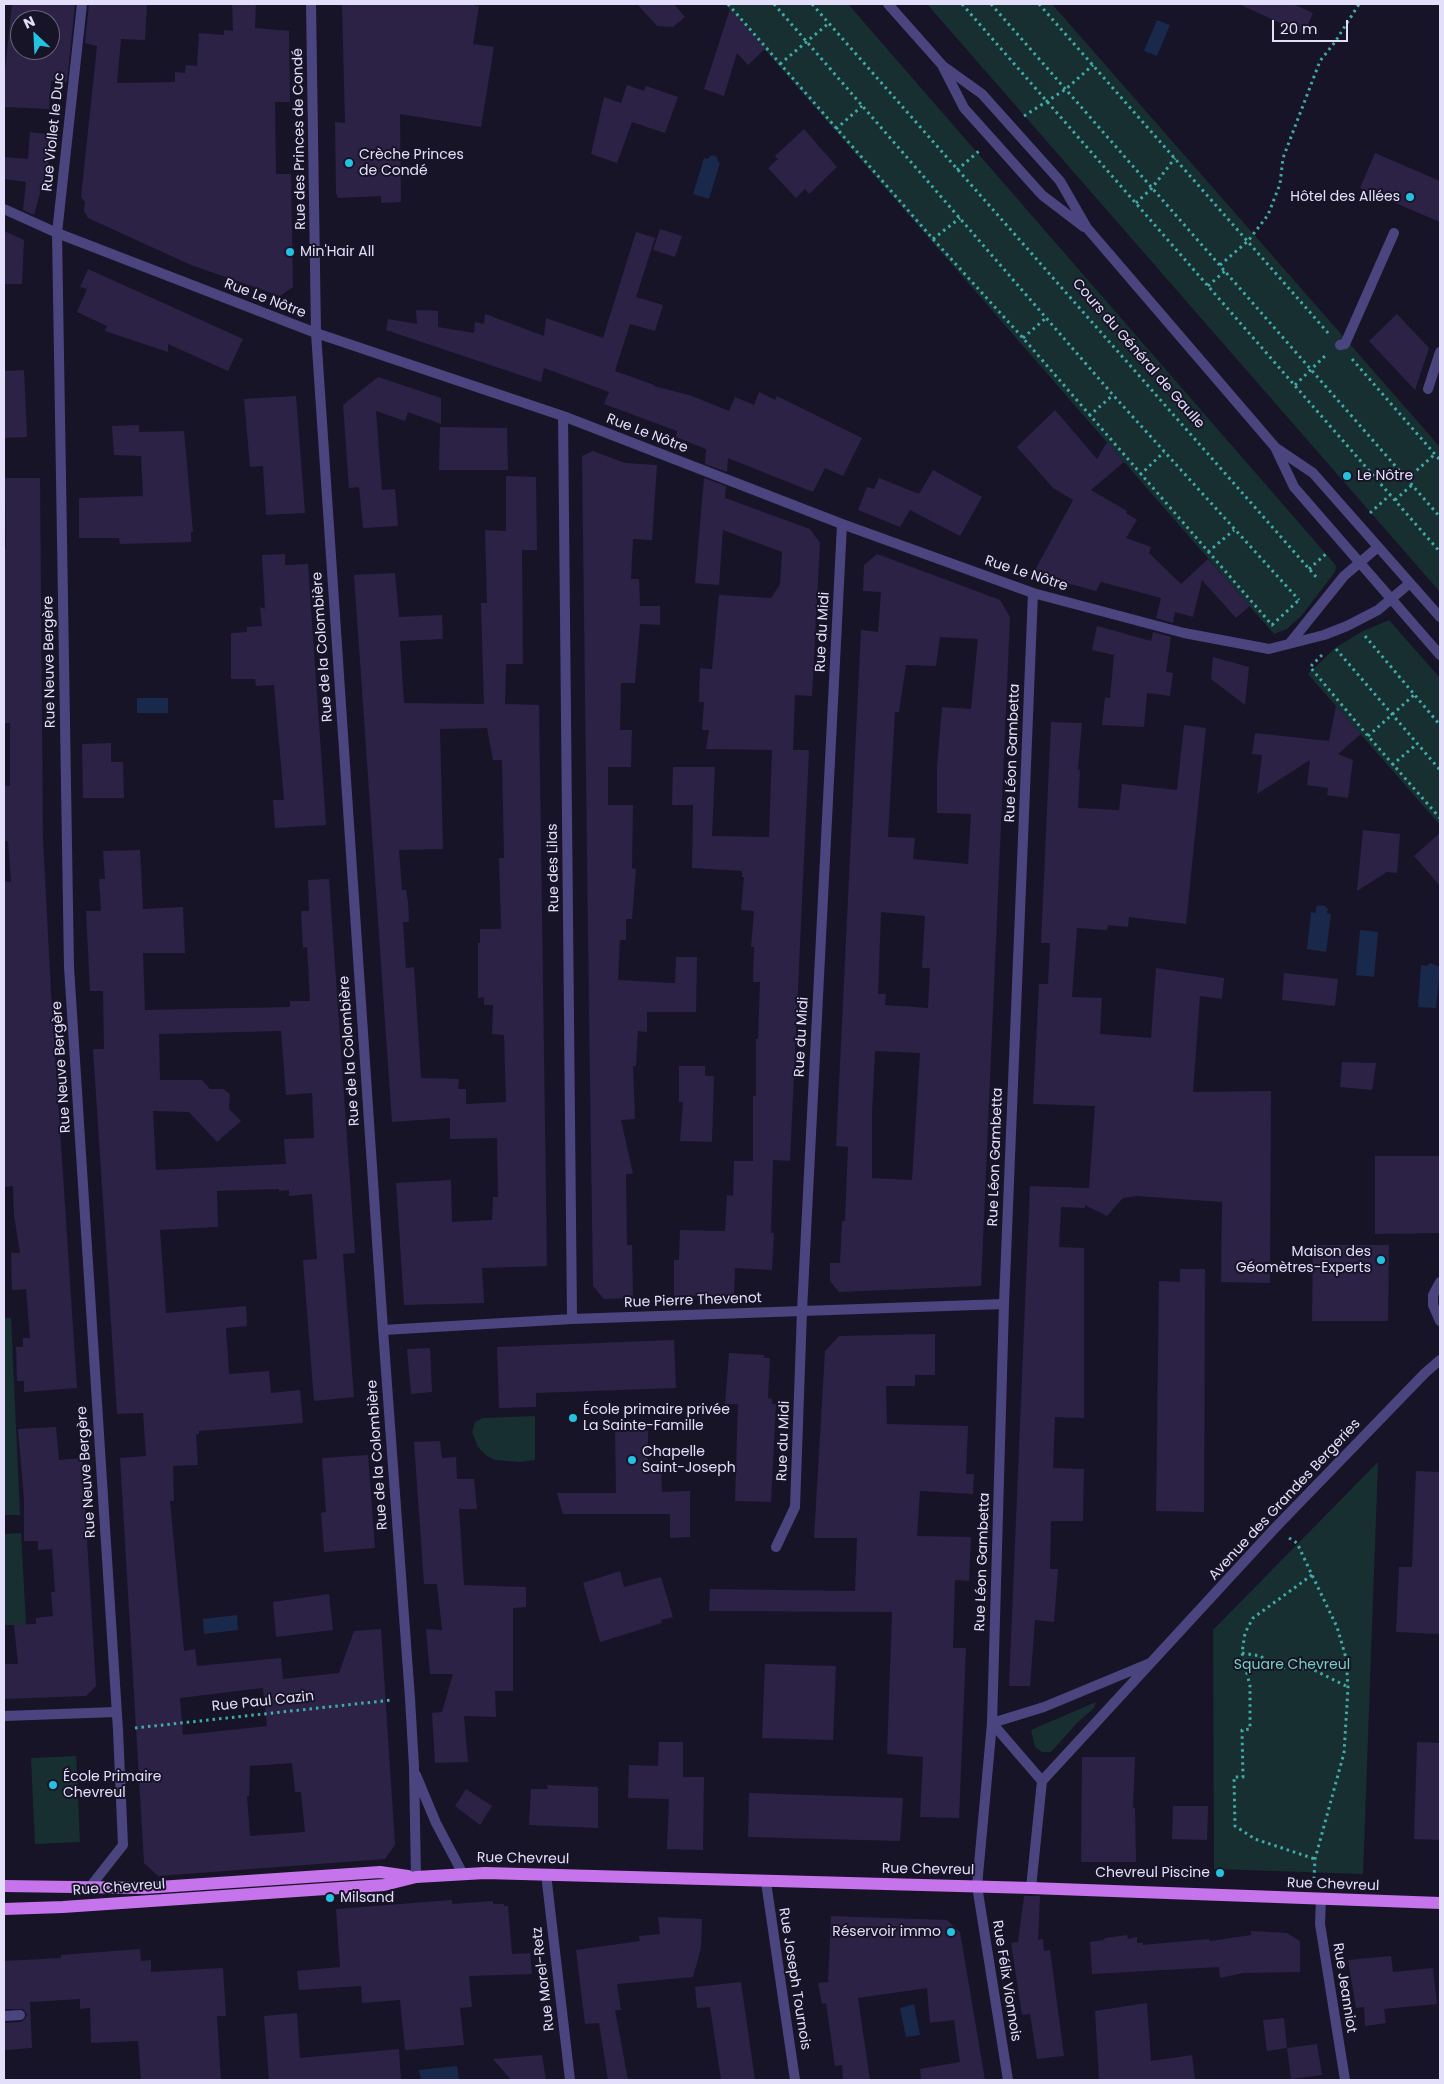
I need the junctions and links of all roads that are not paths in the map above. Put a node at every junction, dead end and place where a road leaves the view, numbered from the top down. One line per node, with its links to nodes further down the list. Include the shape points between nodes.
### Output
1 (82, 4): 7 (street, Rue Viollet le Duc)
2 (312, 4): 9 (street, Rue des Princes de Condé)
3 (888, 4): 4 (street)
4 (943, 66): 6 (street, via 982,94 1060,181); 6 (street, via 964,108 975,121 1042,195)
5 (4, 209): 7 (street, Rue Le Nôtre)
6 (1087, 228): 14 (street)
7 (57, 233): 9 (street, Rue Le Nôtre); 33 (street, Rue Neuve Bergère, via 69,968)
8 (1394, 233): 10 (street, via 1345,344)
9 (316, 334): 13 (street, Rue Le Nôtre); 29 (street, Rue de la Colombière)
10 (1338, 344)
11 (1440, 352): 12 (street)
12 (1428, 389)
13 (563, 416): 15 (street, Rue Le Nôtre); 27 (street, Rue des Lilas)
14 (1275, 447): 16 (street, via 1313,473); 17 (street, via 1294,487)
15 (842, 524): 19 (street, Rue Le Nôtre); 26 (street, Rue du Midi)
16 (1378, 547): 17 (street); 18 (street)
17 (1360, 562): 20 (street); 22 (street, via 1344,576)
18 (1410, 583): 20 (street, Rue Le Nôtre); 21 (street)
19 (1033, 593): 22 (street, Rue Le Nôtre, via 1184,633 1269,649); 25 (street, Rue Léon Gambetta)
20 (1392, 599): 22 (street, Rue Le Nôtre, via 1378,610 1324,635); 23 (street)
21 (1440, 617)
22 (1290, 643)
23 (1440, 656)
24 (1440, 1282): 28 (street, via 1433,1295 1433,1305)
25 (1004, 1304): 26 (street, Rue Pierre Thevenot); 35 (street, Rue Léon Gambetta)
26 (802, 1310): 27 (street, Rue Pierre Thevenot); 31 (street, Rue du Midi, via 795,1507)
27 (572, 1320): 29 (street, Rue Pierre Thevenot)
28 (1440, 1320)
29 (383, 1330): 36 (street, Rue de la Colombière)
30 (1440, 1360): 32 (street, Avenue des Grandes Bergeries, via 1274,1529)
31 (776, 1547)
32 (1152, 1662): 35 (street, Avenue des Grandes Bergeries, via 1044,1707); 37 (street, Avenue des Grandes Bergeries)
33 (116, 1712): 34 (street); 44 (street, Rue Neuve Bergère, via 123,1845)
34 (4, 1716)
35 (992, 1723): 37 (street); 43 (street, Rue Léon Gambetta)
36 (414, 1767): 38 (street, Rue de la Colombière, via 436,1822); 40 (street, Rue de la Colombière)
37 (1042, 1781): 45 (street)
38 (463, 1874): 39 (main road, Rue Chevreul); 40 (main road, Rue Chevreul)
39 (546, 1874): 41 (main road, Rue Chevreul); 51 (street, Rue Morel-Retz)
40 (416, 1877): 44 (main road, Rue Chevreul, via 380,1872 144,1888); 48 (main road, Rue Chevreul, via 384,1885)
41 (766, 1882): 43 (main road, Rue Chevreul); 52 (street, Rue Joseph Tournois)
42 (4, 1886): 44 (main road, Rue Chevreul)
43 (977, 1886): 45 (main road, Rue Chevreul); 53 (street, Rue Félix Vionnois)
44 (90, 1887)
45 (1031, 1888): 46 (main road, Rue Chevreul)
46 (1321, 1899): 47 (main road, Rue Chevreul); 54 (street, Rue Jeanniot, via 1320,1924)
47 (1440, 1903)
48 (4, 1909)
49 (20, 2015): 50 (street)
50 (4, 2016)
51 (570, 2080)
52 (795, 2080)
53 (1008, 2080)
54 (1345, 2080)

